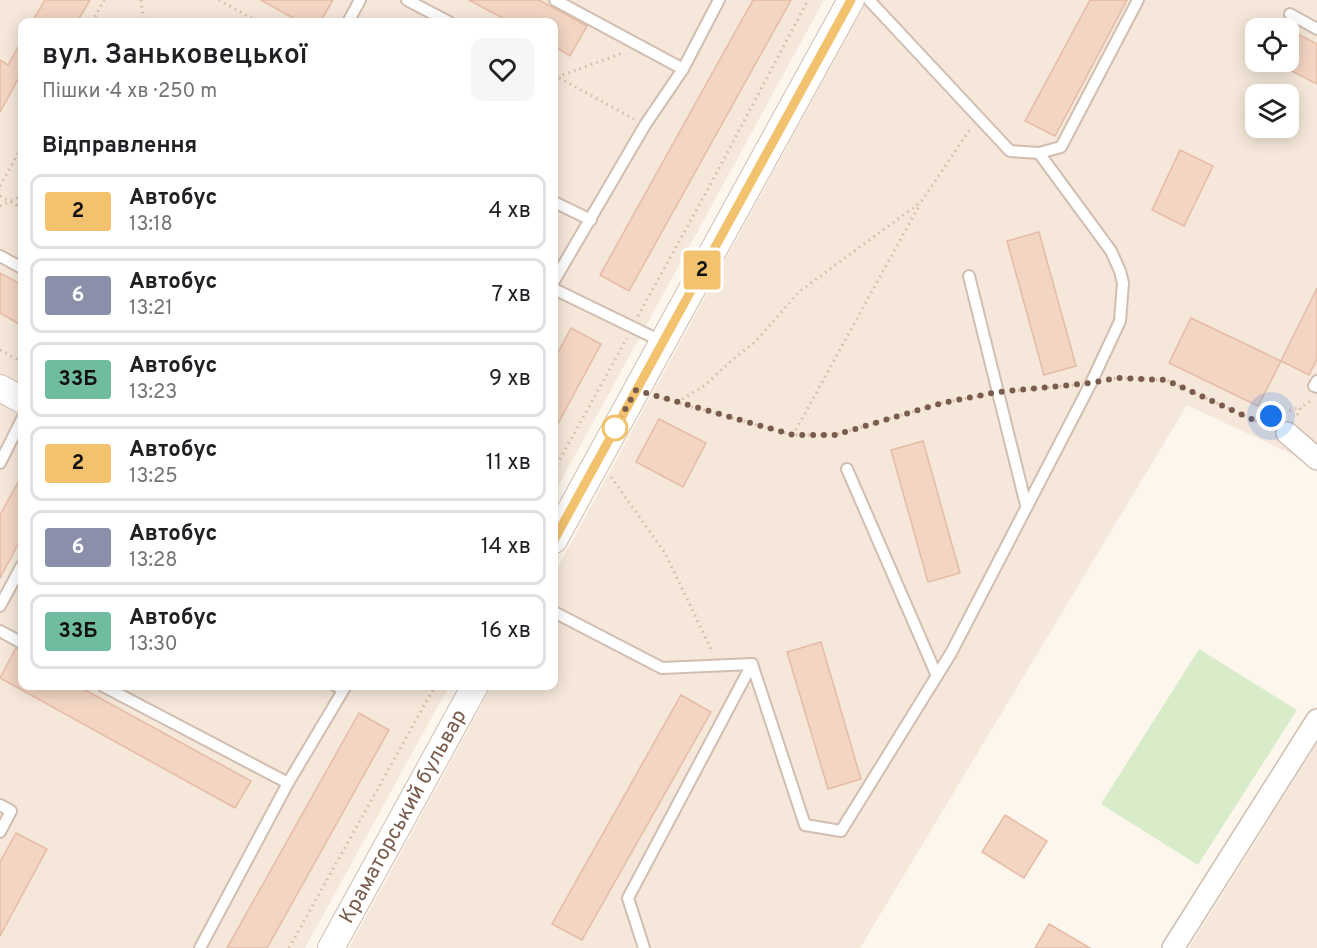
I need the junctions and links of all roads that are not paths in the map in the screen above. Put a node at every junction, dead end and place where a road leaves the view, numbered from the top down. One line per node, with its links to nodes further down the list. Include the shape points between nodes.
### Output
1 (360, 0): 9 (lane)
2 (407, 0): 10 (lane)
3 (555, 0): 12 (lane)
4 (719, 0): 12 (lane)
5 (851, 0): 21 (street)
6 (869, 0): 13 (lane, via 1010,151)
7 (1138, 0): 13 (lane, via 1061,147)
8 (1290, 14): 11 (lane)
9 (350, 18)
10 (441, 18)
11 (1317, 29)
12 (682, 69): 15 (lane)
13 (1039, 153): 31 (lane, via 1111,251 1123,283 1120,321)
14 (558, 204): 15 (lane)
15 (591, 220): 18 (lane)
16 (0, 256): 17 (lane)
17 (18, 266)
18 (558, 274)
19 (969, 276): 31 (lane)
20 (558, 291): 21 (lane)
21 (663, 342): 32 (street)
22 (1317, 381): 23 (lane)
23 (1317, 387)
24 (0, 388): 25 (street)
25 (18, 398)
26 (18, 427): 29 (lane)
27 (1287, 433): 28 (street)
28 (1317, 459)
29 (0, 463)
30 (847, 469): 39 (lane)
31 (1026, 505): 39 (lane)
32 (558, 533)
33 (18, 572): 34 (lane)
34 (0, 606)
35 (558, 614): 38 (lane, via 662,668)
36 (0, 631): 37 (lane)
37 (18, 641)
38 (752, 664): 39 (lane, via 805,825 841,831); 49 (lane, via 628,898)
39 (937, 676)
40 (111, 690): 44 (lane)
41 (343, 690): 44 (lane)
42 (473, 690): 48 (street, Краматорський бульвар)
43 (1317, 720): 50 (street)
44 (288, 783): 47 (lane)
45 (0, 805): 46 (lane, via 11,811)
46 (0, 832)
47 (200, 948)
48 (331, 948)
49 (644, 948)
50 (1173, 948)

